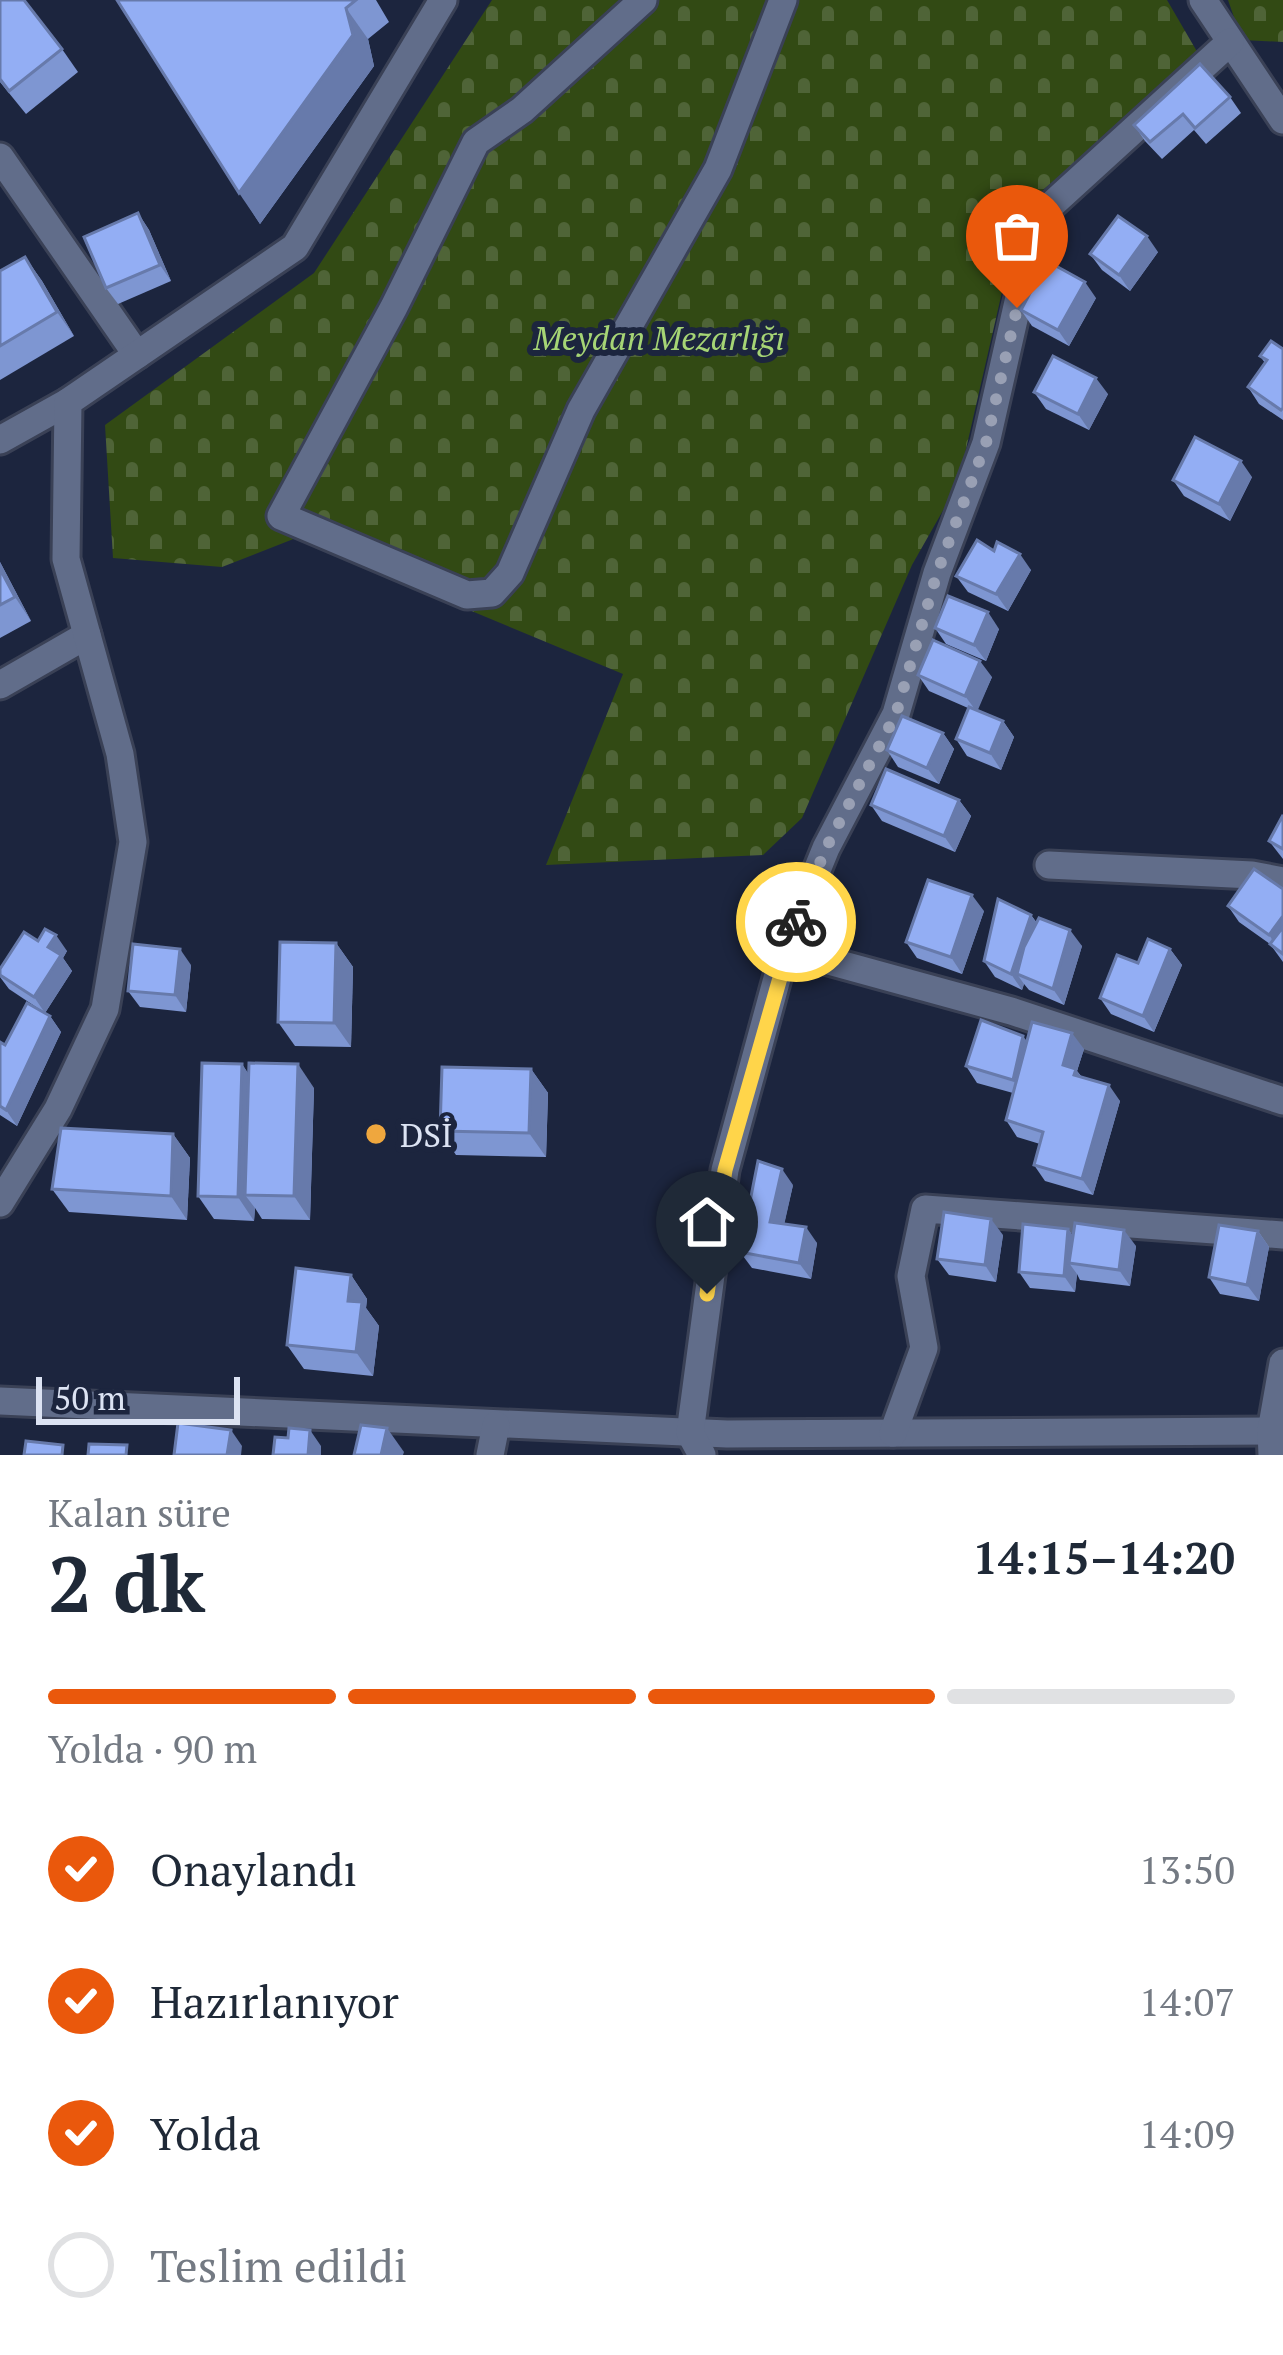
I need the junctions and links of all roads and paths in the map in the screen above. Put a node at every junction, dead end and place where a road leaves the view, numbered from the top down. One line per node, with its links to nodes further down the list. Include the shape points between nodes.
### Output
1 (443, 0): 8 (street, via 295,247)
2 (643, 0): 3 (street, via 476,142 281,516 467,595 492,593 510,572 581,410 718,169)
3 (783, 0)
4 (1203, 0): 5 (street)
5 (1230, 42): 6 (street); 15 (street, via 1037,218 986,443 896,714 826,848)
6 (1283, 120)
7 (0, 157): 8 (street)
8 (136, 355): 9 (street)
9 (68, 402): 10 (street); 11 (street, via 66,559)
10 (0, 440)
11 (87, 635): 12 (street); 17 (street, via 120,754 133,842 105,1009)
12 (0, 685)
13 (1049, 865): 14 (street)
14 (1283, 881)
15 (785, 949): 16 (street, via 1011,1011); 24 (street, via 725,1170)
16 (1283, 1101)
17 (0, 1203)
18 (1283, 1235): 22 (street, via 926,1208 911,1276 924,1348)
19 (1283, 1363): 23 (street)
20 (0, 1401): 21 (street)
21 (496, 1425): 24 (street); 25 (street)
22 (893, 1433): 23 (street); 24 (street)
23 (1276, 1439)
24 (696, 1444)
25 (490, 1455)

